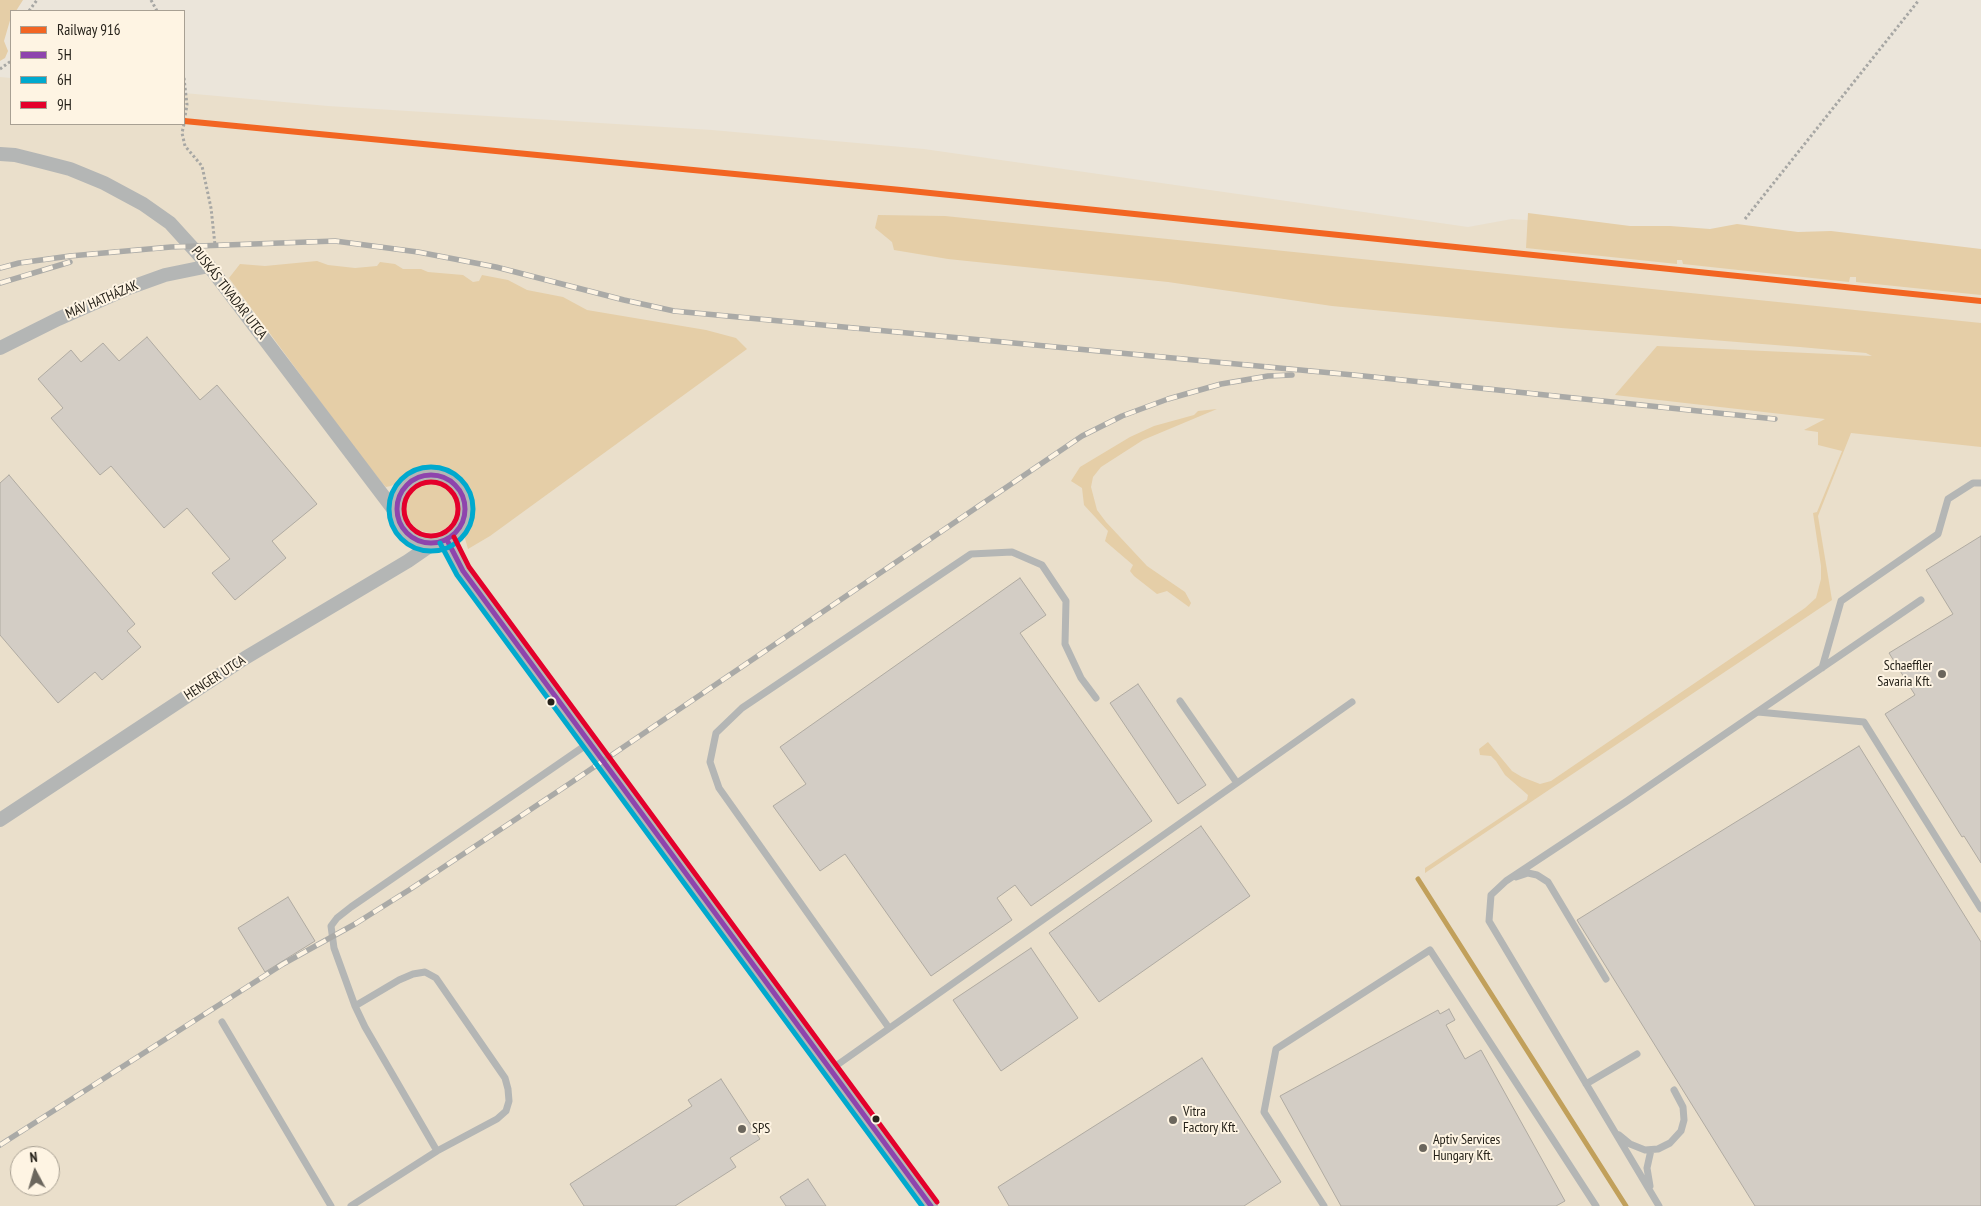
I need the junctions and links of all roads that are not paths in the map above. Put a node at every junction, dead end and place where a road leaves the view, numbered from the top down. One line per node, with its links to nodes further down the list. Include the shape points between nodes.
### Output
1 (0, 154): 2 (street, PUSKÁS TIVADAR UTCA, via 70,170 120,191 165,219)
2 (209, 266): 3 (street, MÁV HATHÁZAK, via 165,275 126,289); 5 (street, PUSKÁS TIVADAR UTCA)
3 (0, 348)
4 (1981, 483): 8 (lane, via 1973,483 1948,499 1938,534 1841,601)
5 (397, 514): 6 (street, PUSKÁS TIVADAR UTCA, via 412,537); 6 (street, via 401,492 413,480 428,474 450,481 462,494 464,519 459,529)
6 (440, 542): 13 (street); 15 (street, HENGER UTCA, via 245,658)
7 (1921, 600): 8 (lane)
8 (1822, 668): 12 (lane)
9 (1096, 698): 21 (lane, via 1081,678 1065,644 1066,602 1042,565 1012,552 971,554 742,708 716,733 710,762 720,788)
10 (1180, 701): 14 (lane)
11 (1352, 702): 14 (lane)
12 (1757, 712): 16 (lane); 17 (lane, via 1864,722)
13 (589, 743): 19 (lane, via 337,918 331,926 332,937); 23 (street)
14 (1236, 783): 21 (lane)
15 (0, 820)
16 (1506, 881): 18 (lane, via 1528,873 1548,882); 24 (lane, via 1491,895 1489,921)
17 (1981, 909)
18 (1606, 979)
19 (355, 1006): 28 (lane); 28 (lane, via 413,974 425,972 436,978 505,1078 509,1101 506,1111)
20 (222, 1022): 30 (lane)
21 (889, 1028): 23 (lane)
22 (1637, 1054): 24 (lane)
23 (830, 1070): 32 (street)
24 (1586, 1084): 26 (lane)
25 (1674, 1090): 27 (lane, via 1683,1107 1681,1131 1670,1143)
26 (1615, 1132): 27 (lane, via 1630,1144); 29 (lane)
27 (1651, 1150): 29 (lane, via 1647,1168)
28 (437, 1151): 31 (lane)
29 (1651, 1192): 35 (lane)
30 (332, 1206)
31 (351, 1206)
32 (931, 1206)
33 (1324, 1206): 34 (lane, via 1264,1112 1276,1049 1430,950)
34 (1596, 1206)
35 (1659, 1206)

